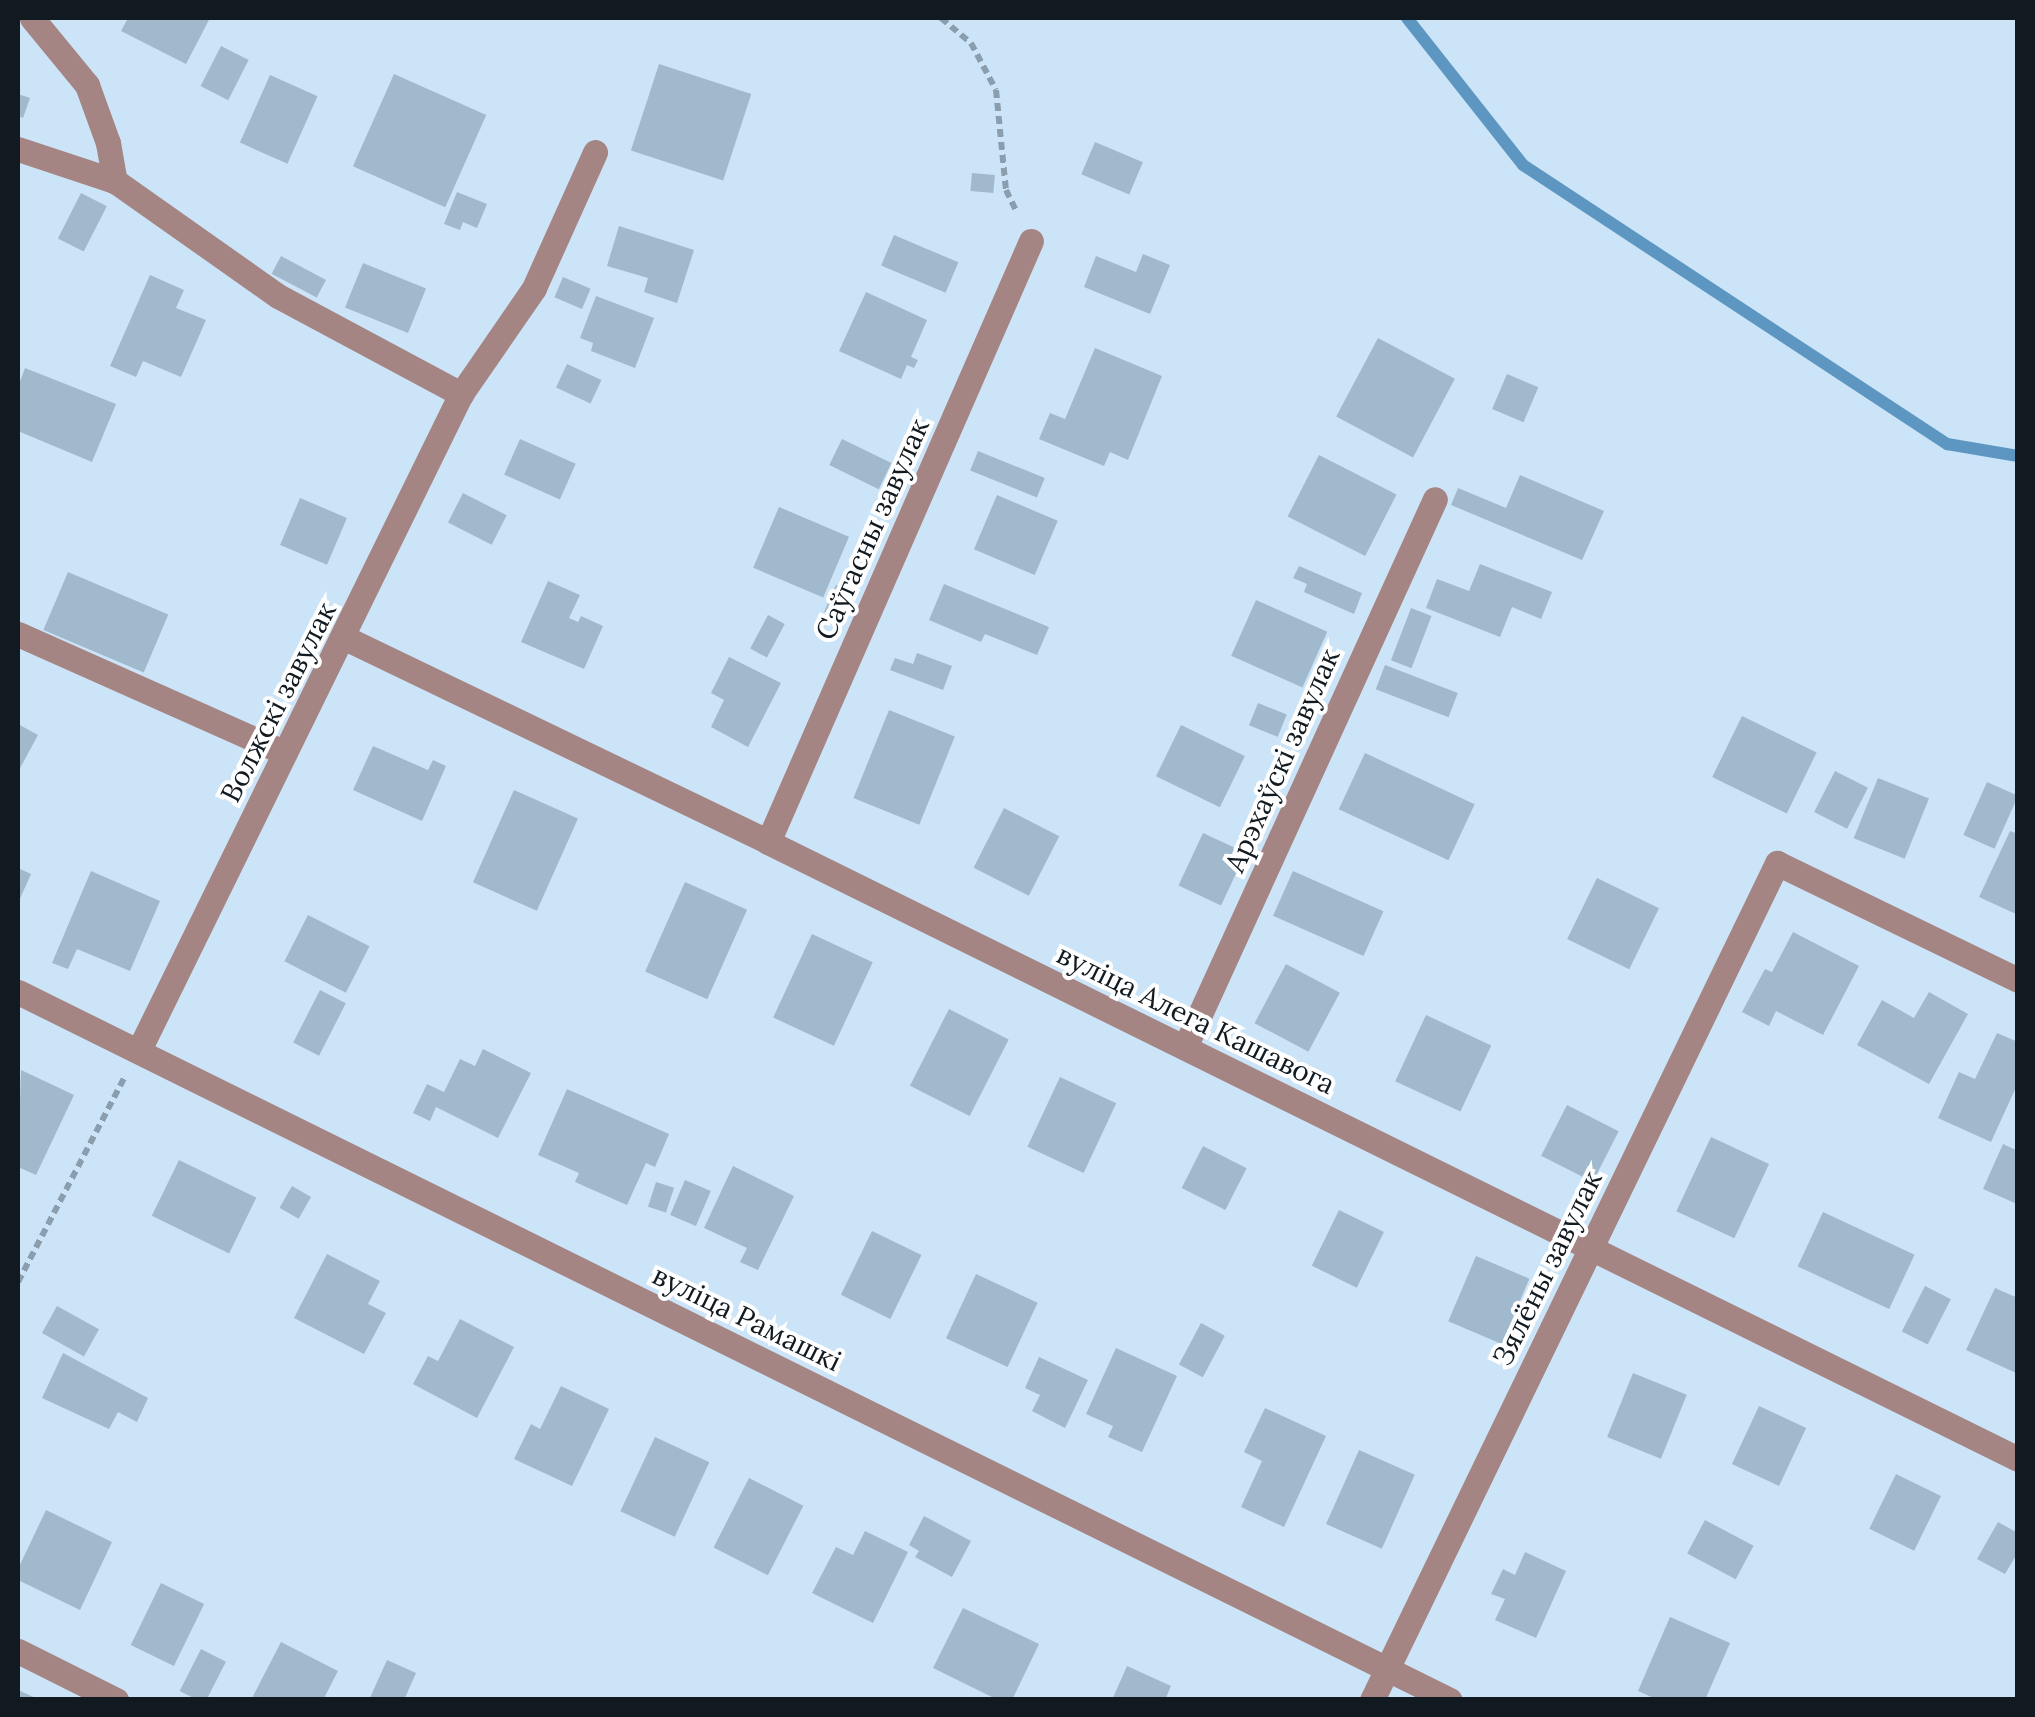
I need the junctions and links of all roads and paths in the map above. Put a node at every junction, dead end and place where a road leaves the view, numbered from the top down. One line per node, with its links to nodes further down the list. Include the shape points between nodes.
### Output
1 (32, 18): 5 (street, via 87,85)
2 (941, 18): 6 (path, via 971,43 996,90 1006,190)
3 (18, 148): 5 (street)
4 (594, 152): 7 (street, Волжскі завулак, via 534,288)
5 (115, 181): 7 (street, via 278,296)
6 (1031, 241): 12 (street, Саўгасны завулак)
7 (461, 394): 10 (street, Волжскі завулак)
8 (1434, 498): 15 (street, Арэхаўскі завулак)
9 (18, 634): 11 (street)
10 (345, 638): 11 (street, Волжскі завулак); 12 (street, вуліца Алега Кашавога)
11 (285, 753): 16 (street, Волжскі завулак)
12 (768, 842): 15 (street, вуліца Алега Кашавога)
13 (2018, 980): 17 (street, Зялёны завулак, via 1777,863)
14 (18, 992): 16 (street, вуліца Рамашкі)
15 (1185, 1047): 17 (street, вуліца Алега Кашавога)
16 (139, 1050): 18 (path); 21 (street, вуліца Рамашкі)
17 (1590, 1246): 19 (street, вуліца Алега Кашавога); 21 (street, Зялёны завулак)
18 (18, 1282)
19 (2018, 1460)
20 (18, 1650): 22 (street)
21 (1385, 1668): 23 (street, Зялёны завулак); 24 (street, вуліца Рамашкі)
22 (116, 1700)
23 (1372, 1700)
24 (1450, 1700)

